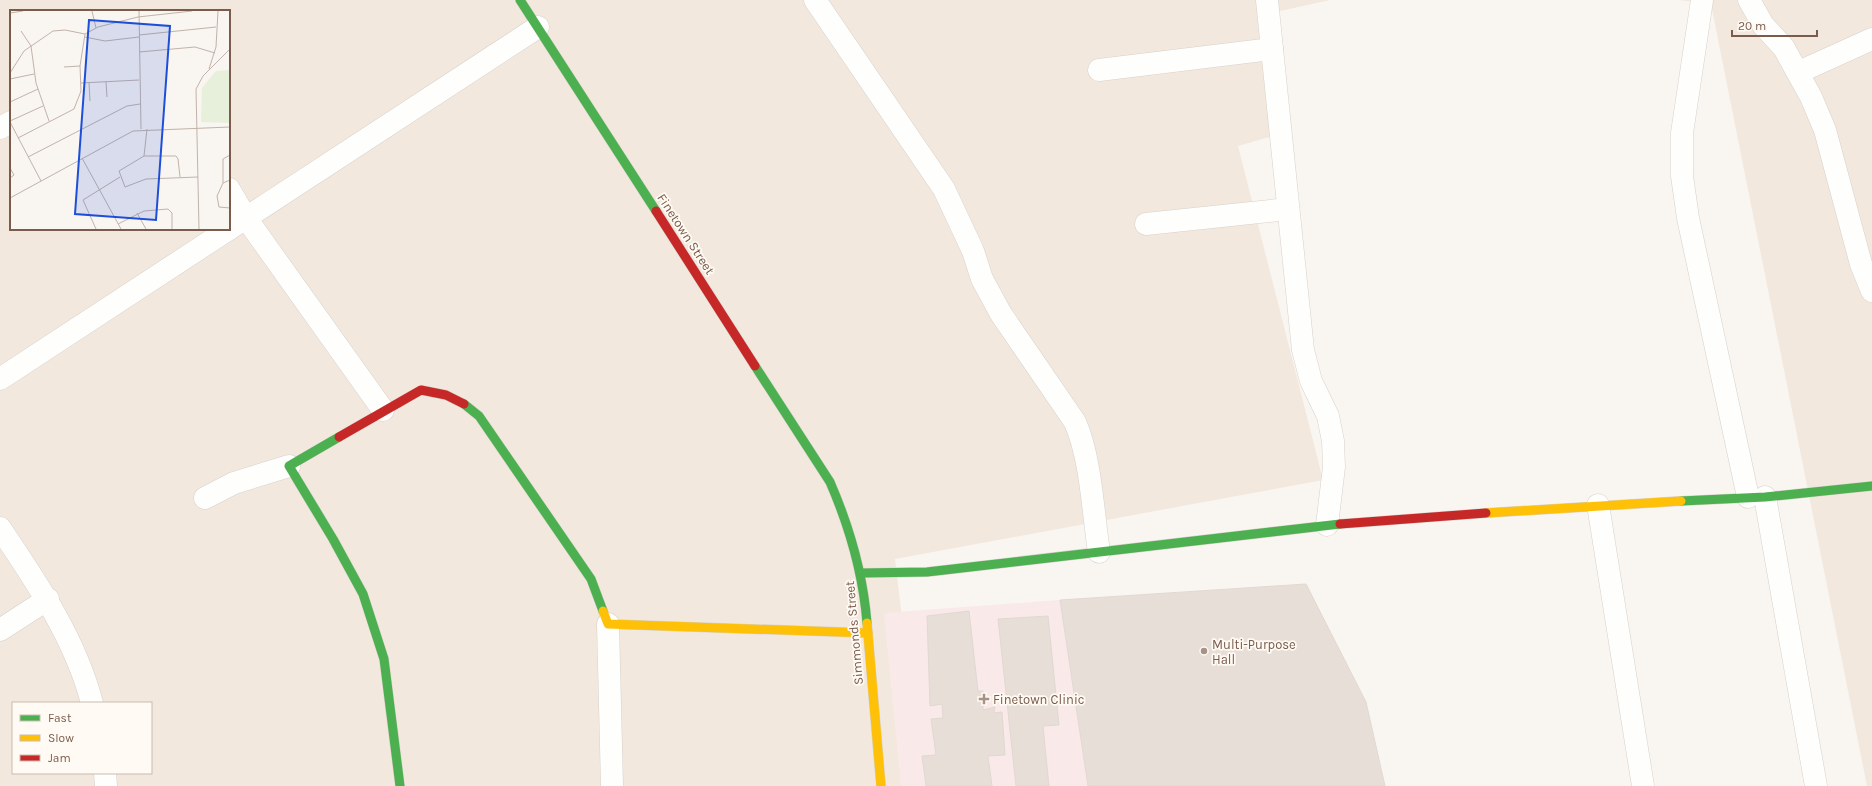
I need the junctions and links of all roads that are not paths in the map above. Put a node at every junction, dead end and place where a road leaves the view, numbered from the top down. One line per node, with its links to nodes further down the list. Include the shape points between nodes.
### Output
1 (520, 0): 6 (street, Finetown Street)
2 (815, 0): 29 (street, via 944,189 974,251 982,278 1002,314 1076,422 1087,461)
3 (1267, 0): 8 (street)
4 (1702, 0): 24 (street, via 1682,133 1682,176 1688,218)
5 (1749, 0): 10 (street, via 1763,25 1784,48)
6 (538, 28): 16 (street); 22 (street, Finetown Street)
7 (1872, 39): 10 (street)
8 (1272, 50): 9 (street); 14 (street)
9 (1099, 70)
10 (1799, 72): 18 (street, via 1825,130 1861,264)
11 (10, 123): 12 (street)
12 (0, 128)
13 (230, 196): 16 (street)
14 (1288, 209): 15 (street); 27 (street, via 1303,350 1311,381 1328,416 1333,441 1334,467)
15 (1146, 224)
16 (234, 225): 20 (street)
17 (226, 230): 19 (street)
18 (1872, 291)
19 (0, 379)
20 (383, 410): 21 (street); 32 (street, via 421,390 442,393 462,401 479,416 591,579)
21 (289, 466): 25 (street, via 234,483); 38 (street, via 363,594 384,659)
22 (830, 482): 30 (street, Simmonds Street, via 842,509)
23 (1872, 486): 24 (street)
24 (1756, 497): 26 (street); 42 (street)
25 (205, 498)
26 (1598, 505): 27 (street); 41 (street)
27 (1327, 525): 29 (street)
28 (0, 528): 31 (street)
29 (1099, 552): 30 (street, via 927,572)
30 (862, 573): 34 (street, Simmonds Street)
31 (48, 599): 33 (street); 35 (street, via 76,658)
32 (608, 624): 34 (street); 39 (street)
33 (0, 630)
34 (868, 633): 40 (street, Simmonds Street)
35 (92, 702)
36 (106, 774): 37 (street)
37 (106, 786)
38 (400, 786)
39 (612, 786)
40 (881, 786)
41 (1643, 786)
42 (1816, 786)

